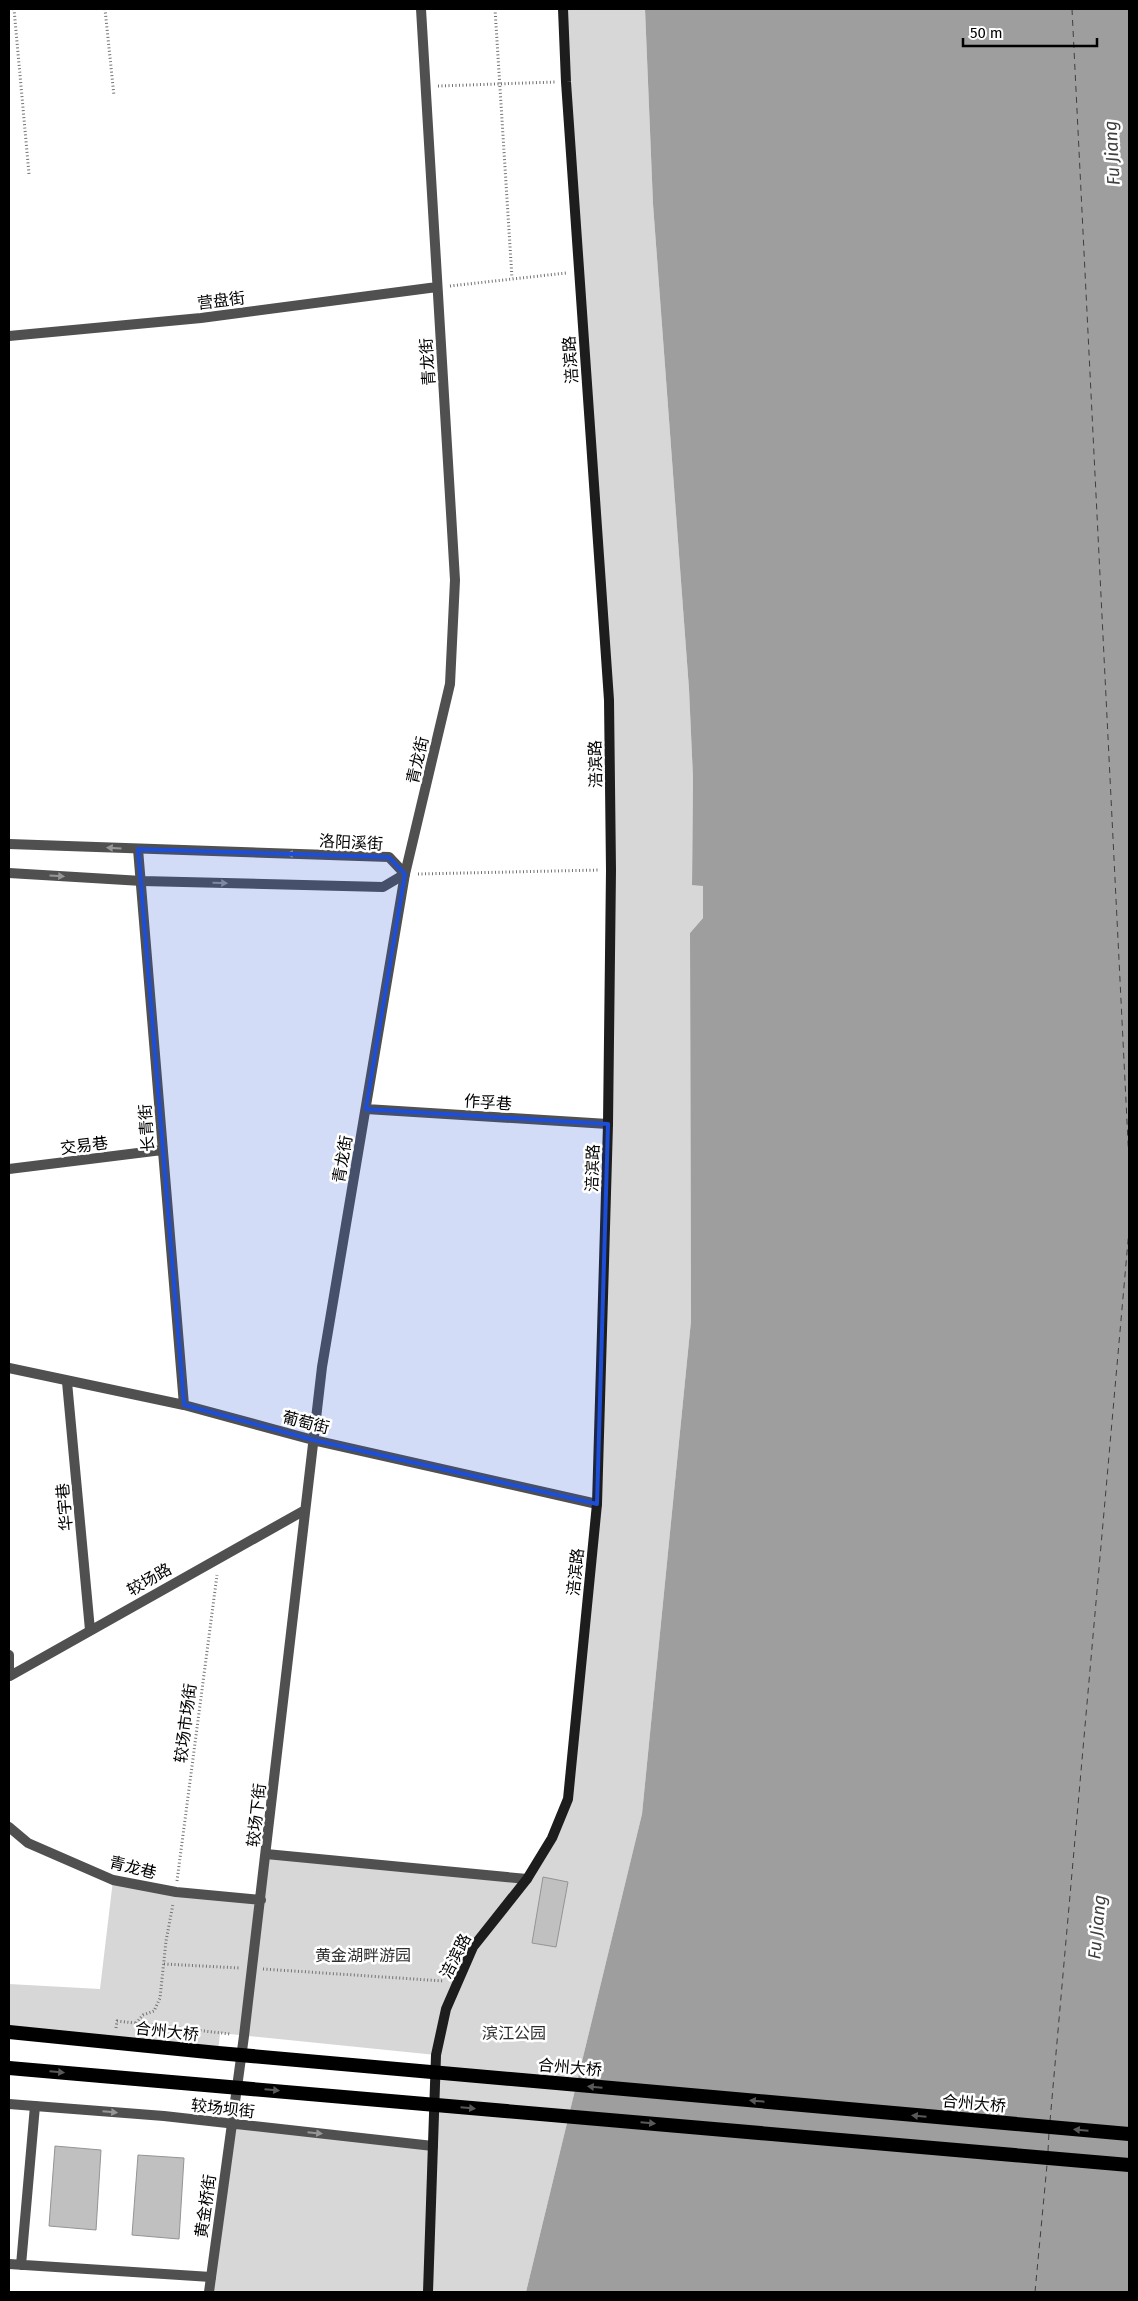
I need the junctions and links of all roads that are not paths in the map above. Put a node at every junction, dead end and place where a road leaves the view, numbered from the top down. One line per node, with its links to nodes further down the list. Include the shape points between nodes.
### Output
1 (421, 9): 3 (street, 青龙街)
2 (563, 9): 11 (main road, 涪滨路, via 609,700)
3 (437, 287): 4 (street, 营盘街, via 202,318); 8 (street, 青龙街, via 455,580 450,684)
4 (9, 336)
5 (9, 844): 6 (street, 洛阳溪街, one-way to 5)
6 (138, 850): 8 (street, 洛阳溪街, one-way to 6, via 389,857); 9 (street, 长青街)
7 (9, 873): 9 (street, one-way to 9)
8 (405, 874): 9 (street, one-way to 8, via 383,887); 10 (street, 青龙街)
9 (142, 881): 12 (street, 长青街)
10 (366, 1109): 11 (street, 作孚巷); 17 (street, 青龙街, via 322,1367)
11 (608, 1124): 18 (main road, 涪滨路)
12 (162, 1150): 13 (street, 交易巷); 16 (street, 长青街)
13 (9, 1169)
14 (9, 1368): 15 (street, 葡萄街)
15 (68, 1382): 16 (street, 葡萄街); 20 (street, 华宇巷)
16 (184, 1405): 17 (street, 葡萄街)
17 (313, 1440): 18 (street, 葡萄街); 19 (street, 青龙街)
18 (597, 1504): 25 (main road, 涪滨路, via 568,1799 552,1838)
19 (305, 1510): 20 (street, 较场路); 24 (street, 较场下街)
20 (90, 1630): 22 (street, 较场路)
21 (9, 1655): 22 (street)
22 (10, 1676)
23 (9, 1827): 26 (street, 青龙巷, via 28,1843 113,1880 176,1892)
24 (266, 1854): 25 (street); 26 (street, 较场下街)
25 (527, 1879): 33 (main road, 涪滨路, via 473,1947 446,2009 436,2055)
26 (260, 1900): 31 (street, 较场下街)
27 (9, 2032): 32 (highway, 合州大桥, one-way to 27)
28 (9, 2068): 34 (highway, one-way to 34)
29 (9, 2104): 30 (street, 较场坝街)
30 (35, 2106): 31 (street, 较场坝街, one-way to 31); 36 (street)
31 (232, 2124): 33 (street, 较场坝街, one-way to 33); 37 (street, 黄金桥街)
32 (1129, 2134)
33 (433, 2146): 39 (main road, 涪滨路)
34 (1129, 2165)
35 (9, 2264): 36 (street)
36 (21, 2265): 37 (street)
37 (211, 2277): 38 (street, 黄金桥街)
38 (209, 2292)
39 (428, 2292)

